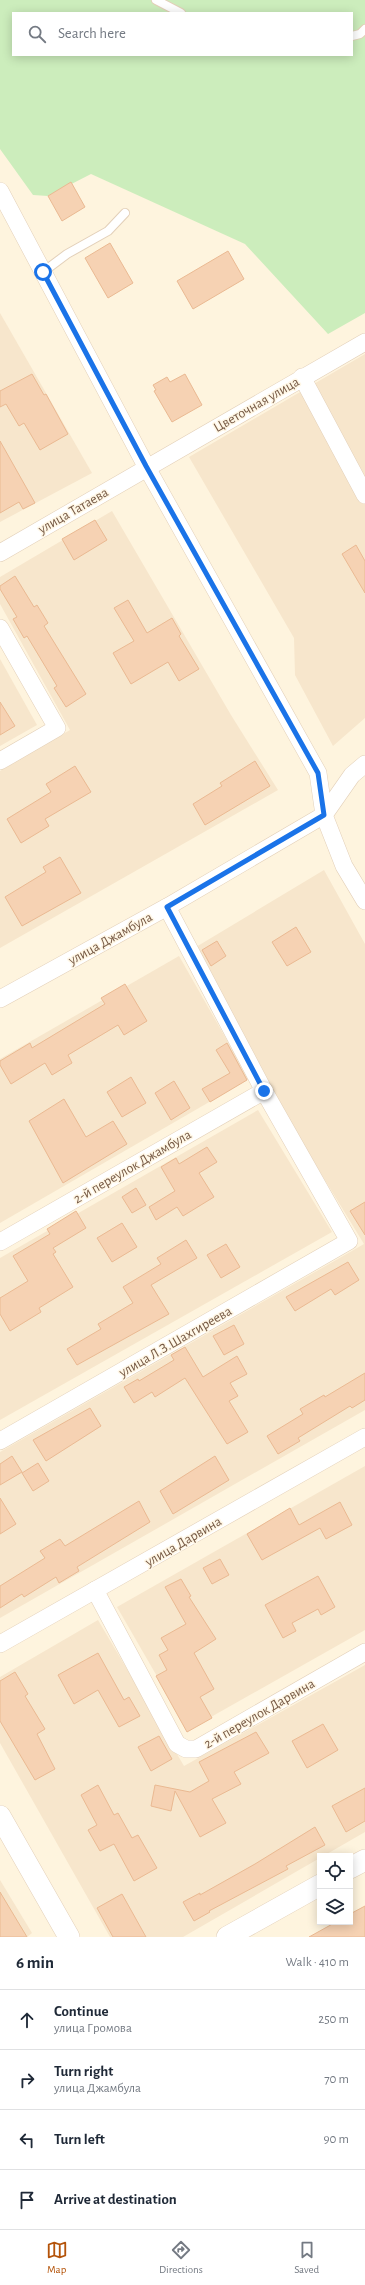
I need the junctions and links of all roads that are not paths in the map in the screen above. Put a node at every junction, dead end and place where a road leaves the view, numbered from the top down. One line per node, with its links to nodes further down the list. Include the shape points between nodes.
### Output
1 (156, 0): 2 (lane)
2 (179, 12)
3 (365, 29): 4 (lane)
4 (353, 36)
5 (0, 191): 7 (street)
6 (125, 213): 7 (lane, via 108,231 67,254)
7 (43, 272): 10 (street)
8 (365, 342): 9 (street, Цветочная улица)
9 (302, 377): 10 (street, Цветочная улица); 11 (street)
10 (146, 466): 12 (street, улица Татаева); 16 (street, via 318,773)
11 (365, 495)
12 (0, 553)
13 (0, 628): 14 (street, via 57,728)
14 (0, 761)
15 (365, 764): 16 (street, via 352,775)
16 (324, 815): 17 (street, via 344,866); 18 (street, улица Джамбула)
17 (365, 901)
18 (167, 907): 19 (street, улица Джамбула); 20 (street)
19 (0, 999)
20 (264, 1091): 21 (street, 2-й переулок Джамбула); 23 (street, улица Л.З.Шахгиреева, via 349,1241)
21 (0, 1242)
22 (365, 1437): 24 (street, улица Дарвина)
23 (0, 1441)
24 (95, 1590): 25 (street, улица Дарвина); 26 (street, 2-й переулок Дарвина, via 177,1744 186,1749 196,1749)
25 (0, 1644)
26 (365, 1652)
27 (0, 1816): 31 (street)
28 (365, 1860): 29 (street)
29 (353, 1866)
30 (317, 1887): 32 (street)
31 (69, 1937)
32 (226, 1937)

